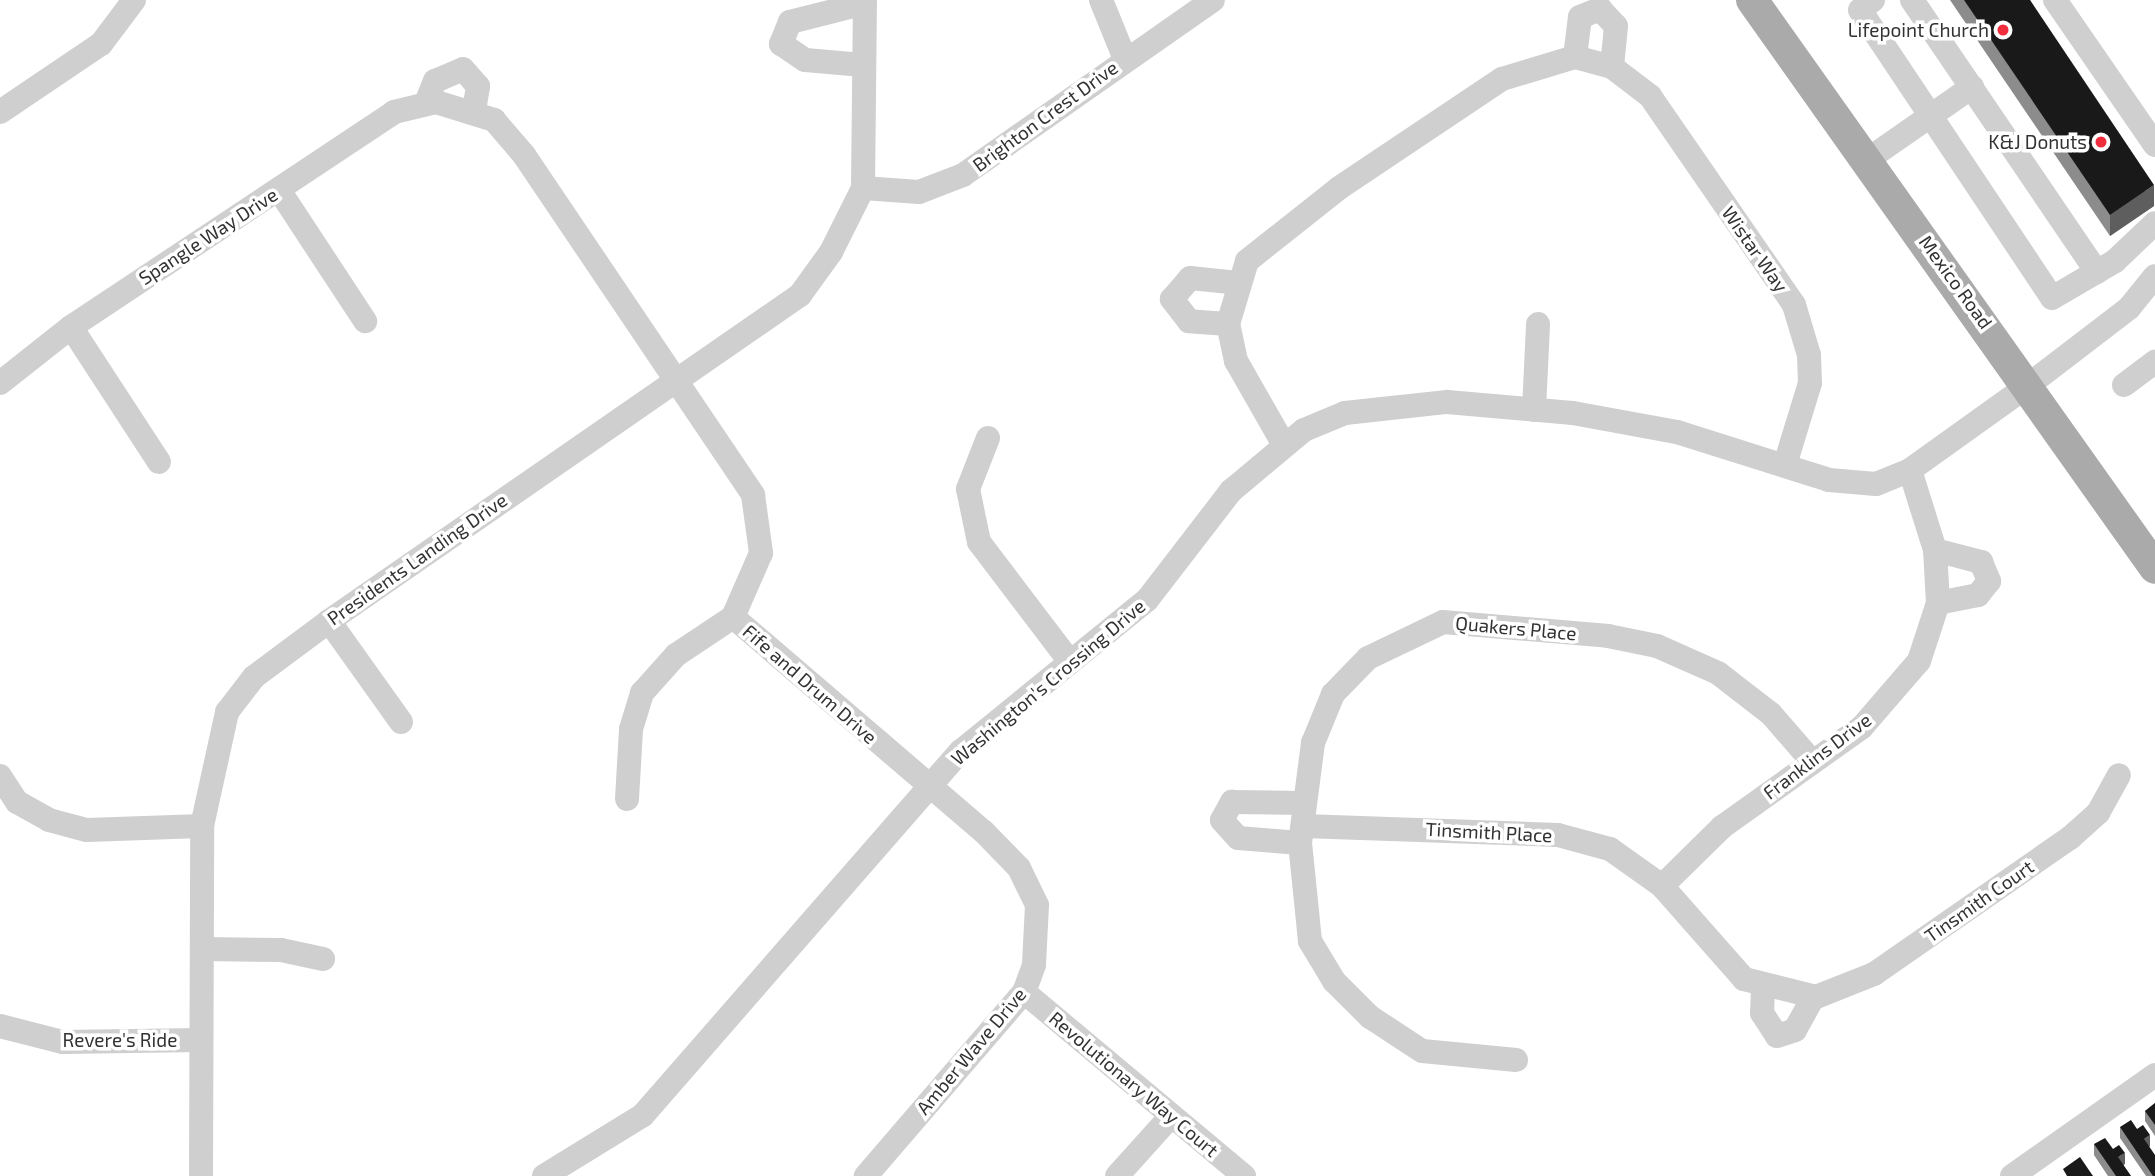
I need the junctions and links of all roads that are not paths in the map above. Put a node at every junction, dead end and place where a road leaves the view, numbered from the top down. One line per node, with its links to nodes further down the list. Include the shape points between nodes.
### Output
1 (134, 0): 16 (street, via 101,44)
2 (1101, 0): 10 (street)
3 (1213, 0): 10 (street, Brighton Crest Drive)
4 (1752, 0): 19 (main road, Mexico Road)
5 (1873, 0): 17 (street, via 1860,10)
6 (1912, 0): 13 (street)
7 (2055, 0): 18 (street)
8 (865, 2): 11 (street, Presidents Landing Drive); 11 (street, Presidents Landing Drive, via 790,22 781,44 805,60)
9 (1575, 57): 12 (street, Wistar Way); 12 (street, via 1580,17 1601,9 1616,26); 25 (street, via 1503,79 1339,188 1265,242)
10 (1125, 59): 20 (street, Brighton Crest Drive, via 963,176 919,192)
11 (863, 65): 20 (street, Presidents Landing Drive)
12 (1612, 67): 39 (street, Wistar Way, via 1650,96 1794,305 1810,355 1810,383)
13 (1972, 88): 17 (street); 23 (street)
14 (426, 103): 15 (street, Spangle Way Drive); 15 (street, via 435,81 463,69 478,86); 21 (street, Spangle Way Drive, via 394,112)
15 (474, 110): 31 (street, Spangle Way Drive, via 494,120 524,155)
16 (0, 112)
17 (1928, 116): 19 (street); 23 (street, via 2052,298)
18 (2155, 145)
19 (1867, 160): 33 (main road, Mexico Road)
20 (863, 188): 31 (street, Presidents Landing Drive, via 831,252 800,295)
21 (279, 190): 26 (street); 29 (street, Spangle Way Drive)
22 (2155, 223): 23 (street)
23 (2097, 272)
24 (2155, 276): 33 (street, Washington's Crossing Drive, via 2129,308)
25 (1238, 283): 27 (street); 27 (street, via 1190,278 1172,299 1175,311 1189,321)
26 (365, 321)
27 (1228, 324): 37 (street, via 1236,361)
28 (1538, 324): 35 (street)
29 (71, 327): 32 (street, Spangle Way Drive); 38 (street)
30 (2155, 362): 34 (street)
31 (679, 382): 44 (street, Fife and Drum Drive, via 753,495 762,529 758,562); 45 (street, Presidents Landing Drive)
32 (0, 383)
33 (2030, 384): 40 (street, Washington's Crossing Drive); 42 (main road, Mexico Road)
34 (2124, 385)
35 (1534, 410): 37 (street, Washington's Crossing Drive, via 1447,402 1358,411); 39 (street, Washington's Crossing Drive, via 1632,421)
36 (988, 438): 46 (street, via 968,489 979,542)
37 (1283, 445): 46 (street, Washington's Crossing Drive, via 1231,491 1147,600)
38 (159, 462)
39 (1785, 465): 40 (street, Washington's Crossing Drive, via 1850,484 1876,484)
40 (1910, 470): 41 (street, Franklins Drive)
41 (1935, 550): 43 (street, Franklins Drive); 43 (street, via 1981,562 1989,581 1978,595)
42 (2155, 568)
43 (1937, 603): 48 (street, Franklins Drive, via 1919,661 1902,686 1862,727)
44 (733, 617): 51 (street, Fife and Drum Drive); 52 (street, via 676,654 642,693 631,729)
45 (329, 621): 47 (street); 54 (street, Presidents Landing Drive, via 254,677 226,712)
46 (1070, 662): 51 (street, Washington's Crossing Drive, via 961,751)
47 (401, 722)
48 (1811, 760): 53 (street, Quakers Place, via 1771,714 1718,674 1657,646 1608,636 1443,622 1368,658 1333,694 1313,743); 55 (street, Franklins Drive, via 1722,827)
49 (2119, 775): 60 (street, Tinsmith Court, via 2098,813 2070,838 1874,974)
50 (0, 776): 54 (street, via 17,802 49,820 87,830)
51 (929, 786): 59 (street, Amber Wave Drive, via 1004,851 1029,885 1038,925); 67 (street, Washington's Crossing Drive, via 643,1115)
52 (627, 799)
53 (1302, 824): 55 (street, Tinsmith Place, via 1558,835 1610,849); 63 (street, Quakers Place, via 1310,941 1361,1008 1422,1051)
54 (202, 826): 56 (street, Presidents Landing Drive)
55 (1662, 886): 58 (street, via 1729,966)
56 (202, 949): 57 (street, via 281,950); 62 (street, Presidents Landing Drive)
57 (323, 959)
58 (1763, 987): 60 (street); 60 (street, via 1762,1013 1777,1036 1796,1030)
59 (1024, 992): 65 (street, Revolutionary Way Court); 68 (street, Amber Wave Drive)
60 (1813, 997)
61 (0, 1026): 62 (street, Revere's Ride, via 63,1042)
62 (200, 1040): 66 (street, Presidents Landing Drive)
63 (1516, 1060)
64 (2155, 1075): 71 (street)
65 (1171, 1116): 69 (street); 70 (street, Revolutionary Way Court)
66 (201, 1176)
67 (544, 1176)
68 (866, 1176)
69 (1117, 1176)
70 (1244, 1176)
71 (2012, 1176)

